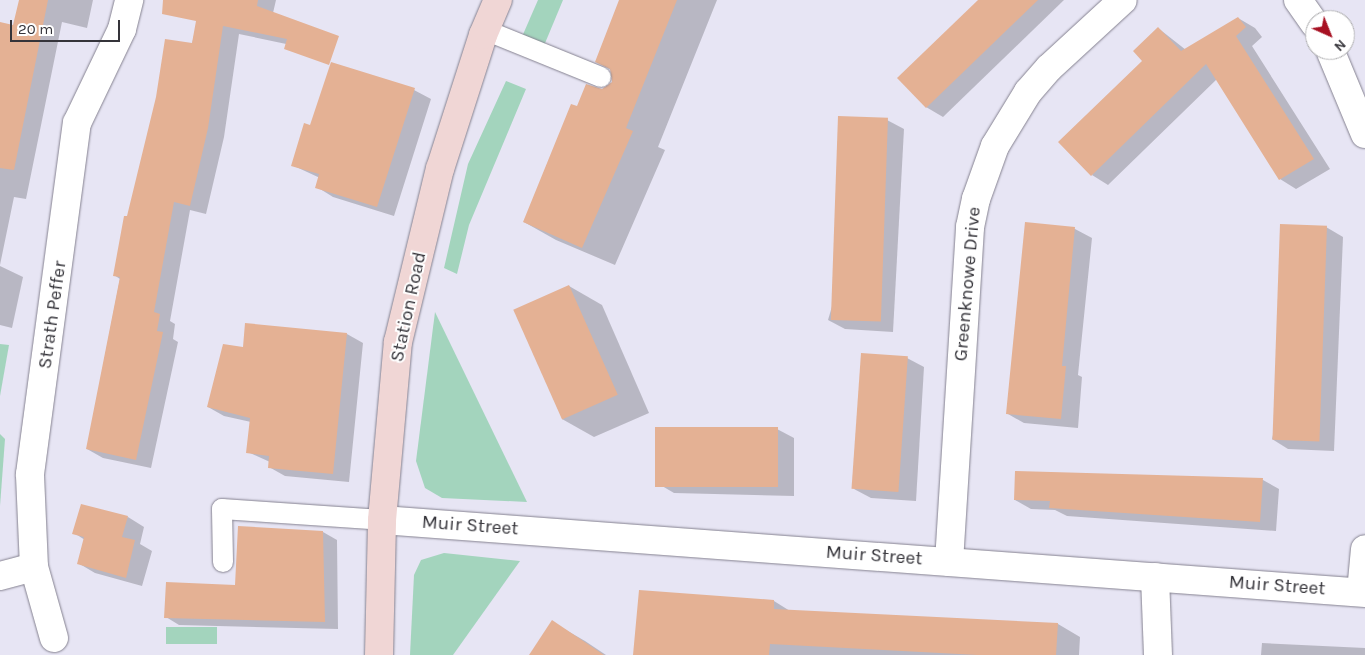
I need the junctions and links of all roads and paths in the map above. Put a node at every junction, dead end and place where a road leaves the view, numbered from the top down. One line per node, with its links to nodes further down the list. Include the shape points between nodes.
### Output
1 (128, 0): 12 (street, Strath Peffer, via 122,29 77,123 30,474)
2 (498, 0): 4 (main road, Station Road)
3 (1123, 0): 11 (street, Greenknowe Drive, via 1049,68 1028,92 995,146 976,199 969,237)
4 (485, 30): 6 (lane); 8 (main road, Station Road, via 440,169 398,342)
5 (1334, 60): 7 (street)
6 (601, 77)
7 (1365, 134)
8 (382, 520): 10 (lane, via 222,509); 11 (street, Muir Street); 17 (main road, Station Road)
9 (1365, 549): 15 (street)
10 (223, 562)
11 (949, 562): 14 (street, Muir Street)
12 (34, 567): 13 (street); 16 (street, Strath Peffer)
13 (0, 576)
14 (1155, 577): 15 (street, Muir Street); 18 (street)
15 (1363, 592)
16 (54, 638)
17 (379, 655)
18 (1158, 655)

